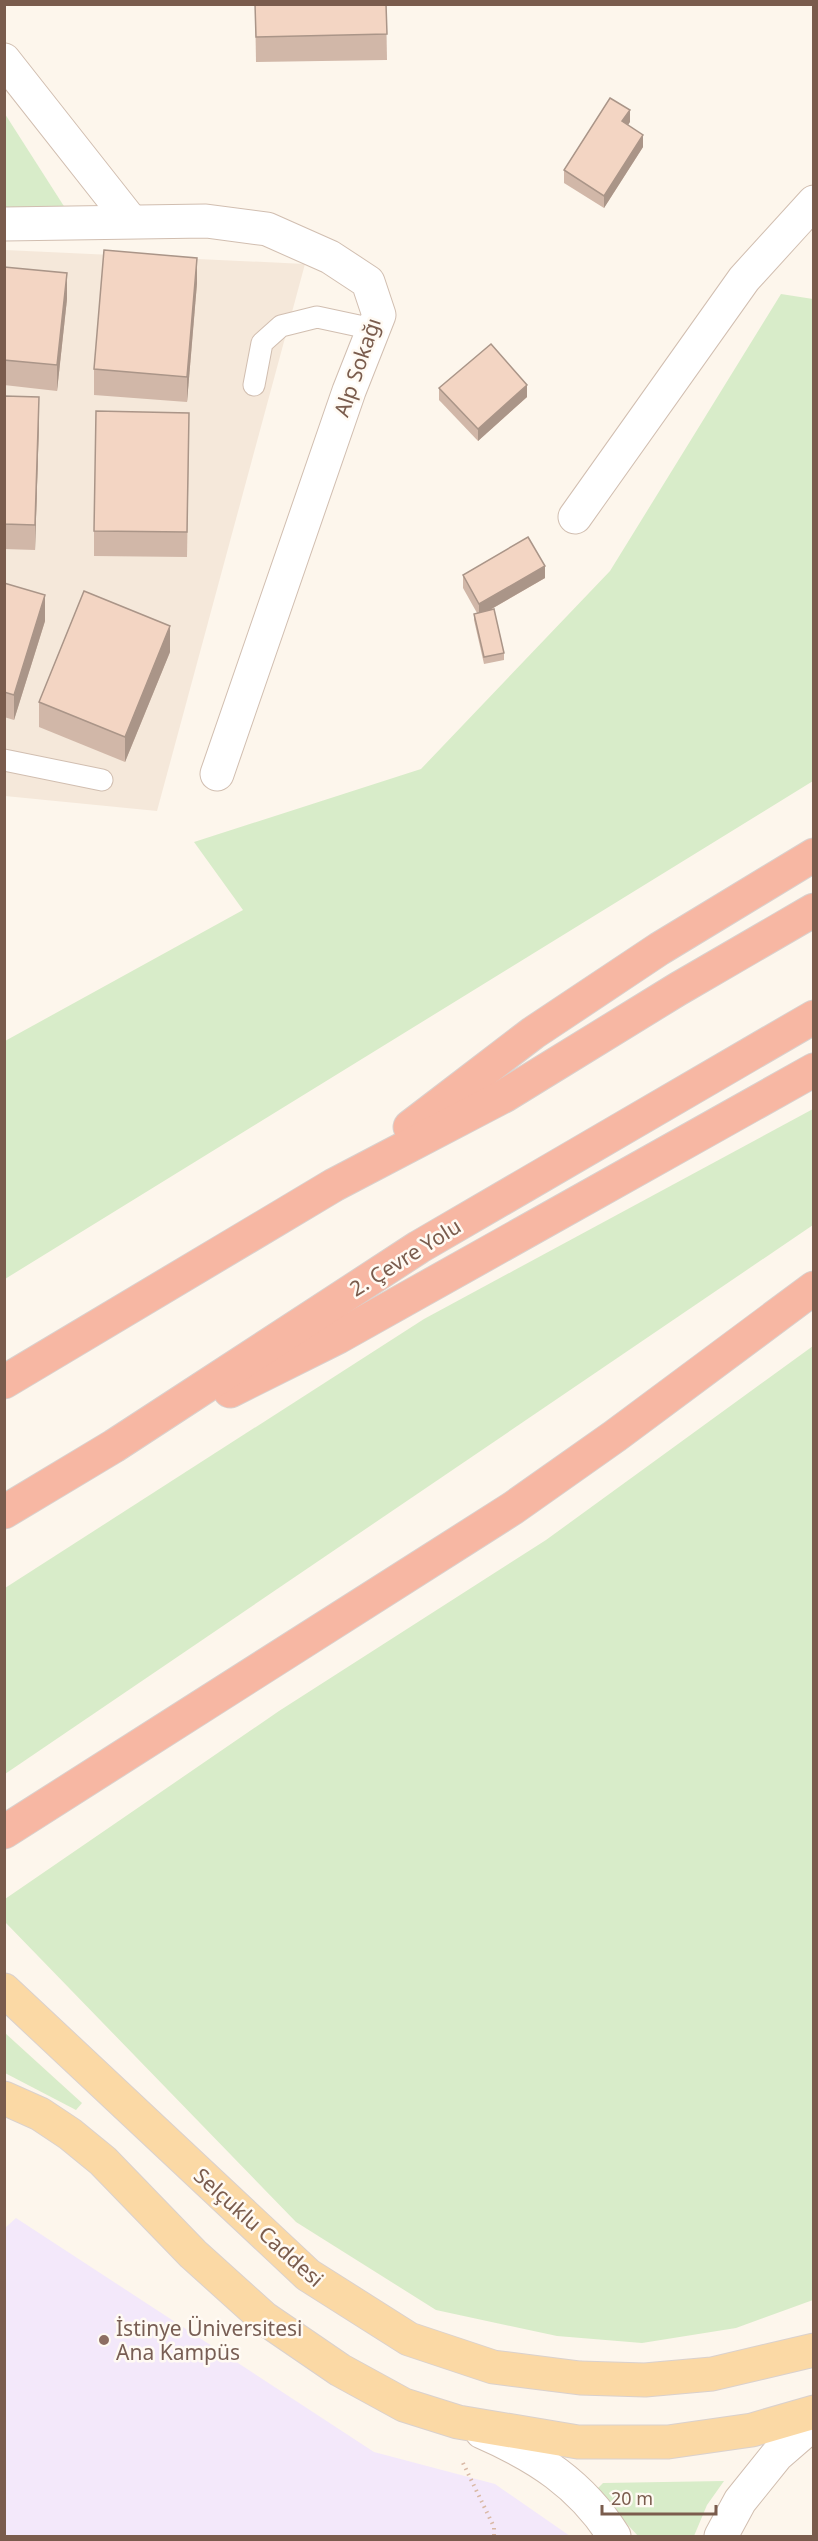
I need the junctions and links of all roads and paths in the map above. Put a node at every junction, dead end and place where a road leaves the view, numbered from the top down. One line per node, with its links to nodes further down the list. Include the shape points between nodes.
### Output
1 (4, 60): 3 (street)
2 (813, 202): 7 (street, via 744,279)
3 (130, 220): 4 (street, Alp Sokağı); 5 (street, Alp Sokağı, via 206,221 267,229 330,257 368,282 379,315)
4 (4, 224)
5 (373, 329): 6 (lane, via 317,317 281,326 262,343); 9 (street, Alp Sokağı)
6 (254, 385)
7 (575, 517)
8 (4, 760): 10 (lane)
9 (217, 774)
10 (102, 780)
11 (813, 855): 15 (highway, via 659,949 533,1033)
12 (813, 910): 15 (highway, via 504,1096)
13 (813, 1017): 18 (highway, 2. Çevre Yolu, via 419,1246)
14 (813, 1070): 18 (highway, via 338,1337)
15 (334, 1185): 17 (highway)
16 (813, 1288): 20 (highway, via 513,1508)
17 (4, 1382)
18 (114, 1446): 19 (highway, 2. Çevre Yolu)
19 (4, 1512)
20 (4, 1832)
21 (4, 1990): 23 (main road, Selçuklu Caddesi, via 308,2275 410,2339 493,2367 601,2379 712,2374)
22 (4, 2097): 25 (main road, via 40,2114 103,2161 193,2254 264,2318 340,2370 404,2405)
23 (813, 2350)
24 (813, 2412): 25 (main road, via 752,2430 668,2442 578,2442)
25 (451, 2420): 27 (path, via 471,2482 494,2527); 28 (street, via 522,2449 570,2482)
26 (813, 2423): 29 (street, via 777,2455 740,2501)
27 (494, 2536)
28 (614, 2536)
29 (721, 2536)

